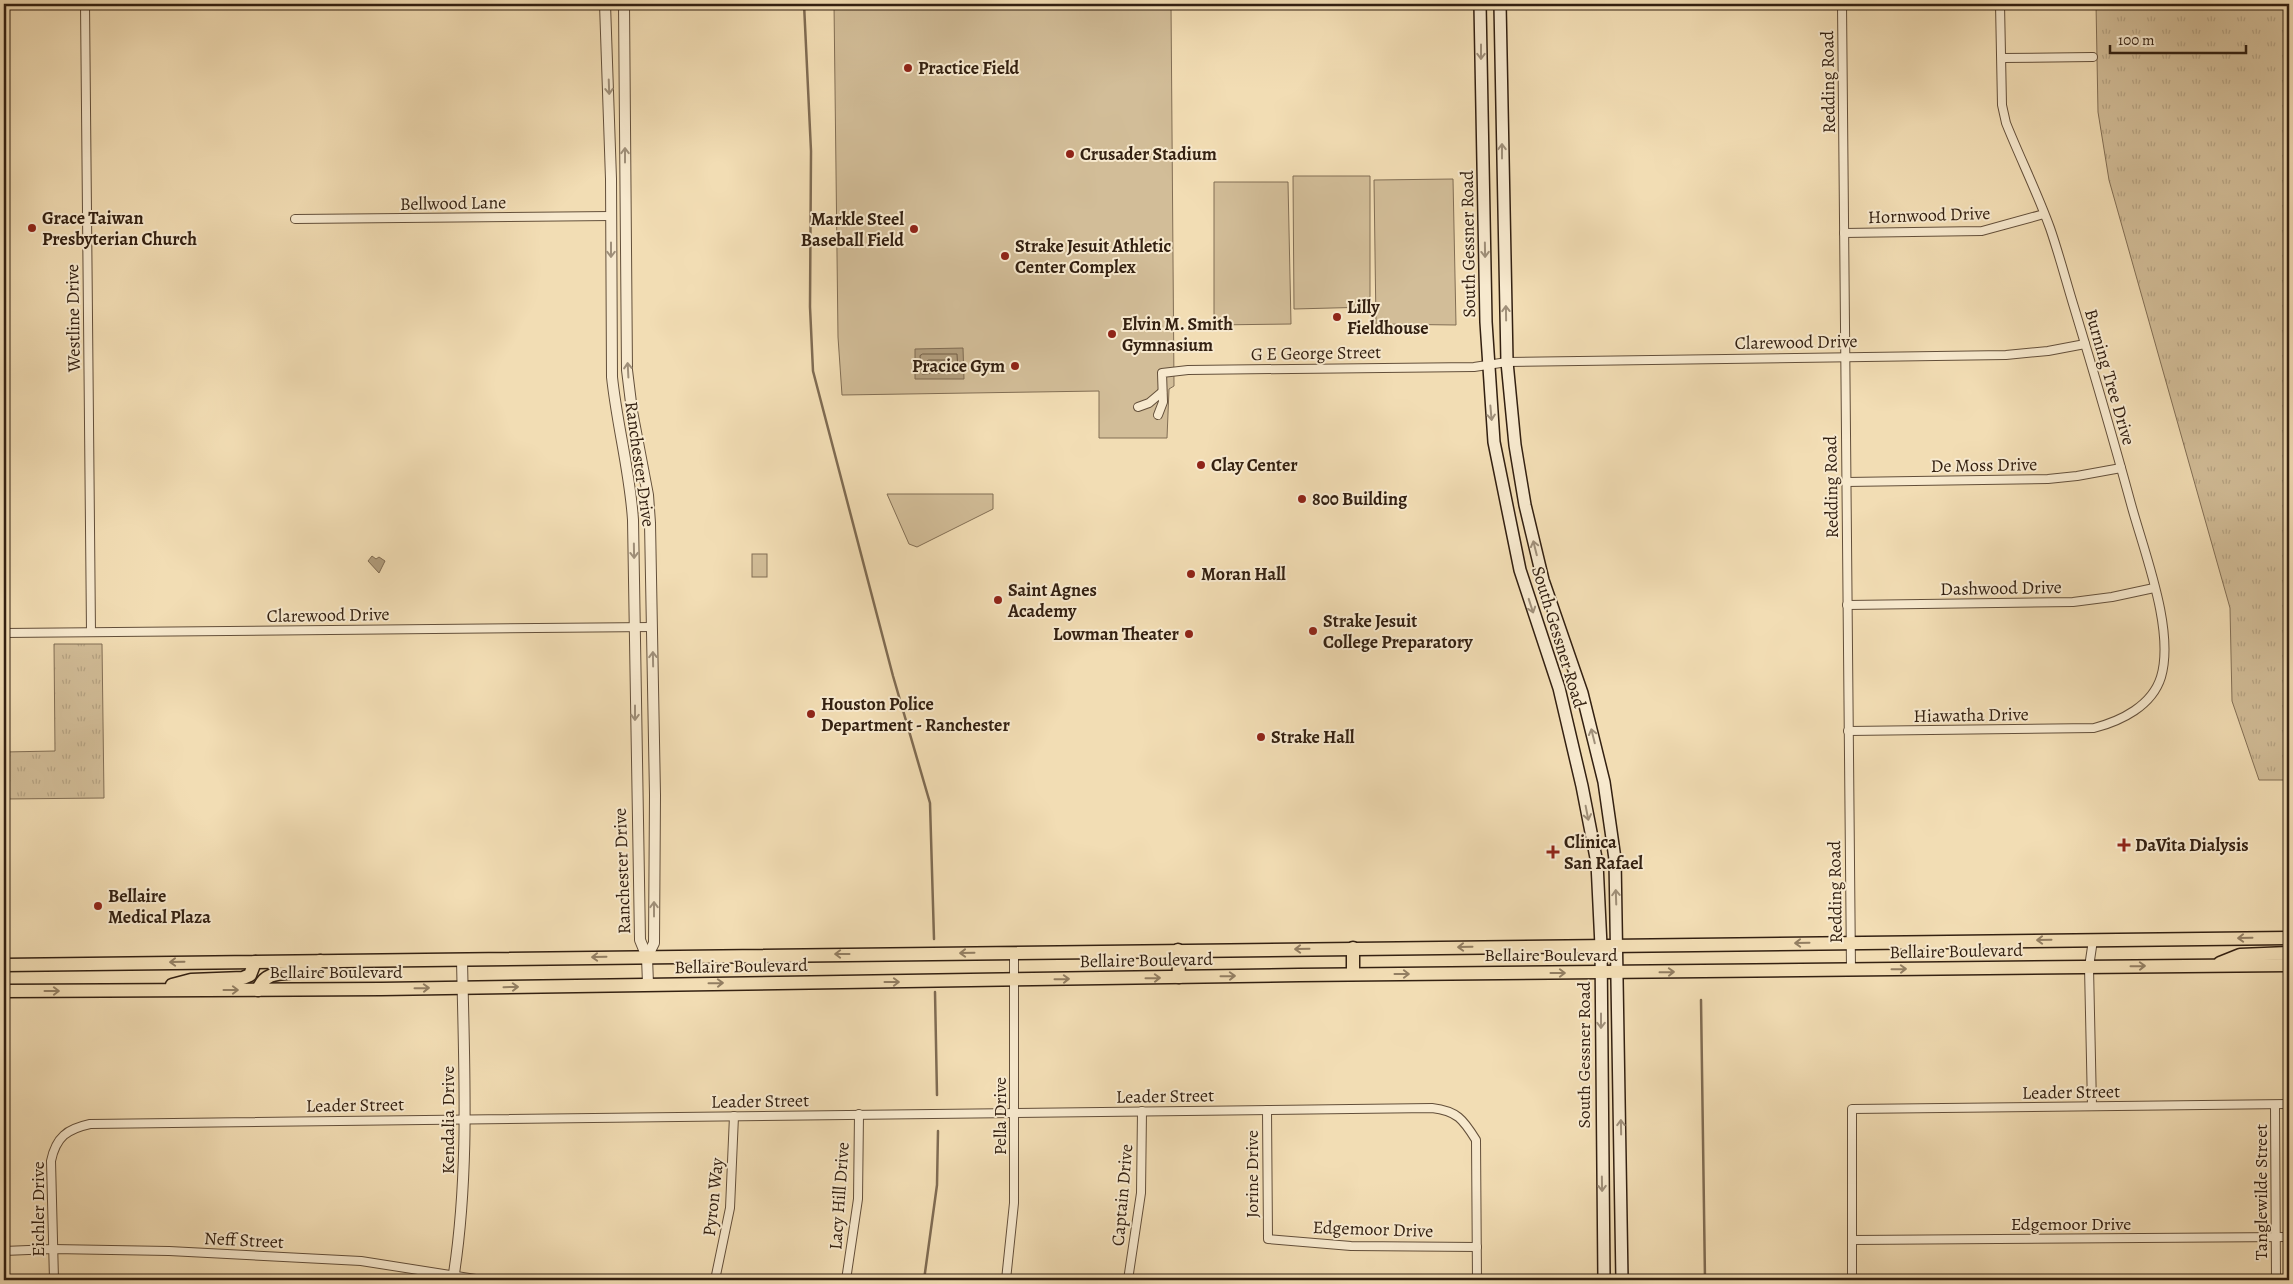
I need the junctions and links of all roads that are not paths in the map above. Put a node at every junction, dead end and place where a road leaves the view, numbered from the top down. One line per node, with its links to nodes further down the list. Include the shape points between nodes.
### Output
1 (85, 4): 39 (street, Westline Drive)
2 (605, 4): 8 (street, Ranchester Drive)
3 (624, 4): 9 (street, Ranchester Drive)
4 (1480, 4): 13 (main road, South Gessner Road, one-way to 13)
5 (1500, 4): 12 (main road, South Gessner Road)
6 (1842, 4): 21 (street, Redding Road)
7 (2000, 4): 11 (street, Burning Tree Drive)
8 (608, 56): 9 (street); 14 (street, Ranchester Drive, one-way to 14)
9 (624, 56): 15 (street, Ranchester Drive, one-way to 9)
10 (2094, 57): 11 (street)
11 (2002, 58): 16 (street, Burning Tree Drive, via 2002,105 2006,123)
12 (1502, 100): 13 (main road); 20 (main road, South Gessner Road, one-way to 12)
13 (1482, 101): 19 (main road, South Gessner Road)
14 (611, 179): 15 (street); 17 (street, Ranchester Drive)
15 (626, 179): 23 (street, Ranchester Drive)
16 (2044, 214): 21 (street, Hornwood Drive, via 1974,232); 24 (street, Burning Tree Drive)
17 (611, 216): 18 (street, Bellwood Lane); 22 (street, Ranchester Drive, one-way to 22)
18 (295, 219)
19 (1484, 222): 20 (main road); 27 (main road, South Gessner Road, one-way to 27)
20 (1504, 222): 26 (main road, South Gessner Road, one-way to 20)
21 (1844, 233): 25 (street, Redding Road)
22 (612, 339): 23 (street); 34 (street, Ranchester Drive, via 614,404)
23 (627, 339): 33 (street, Ranchester Drive, one-way to 23, via 629,392)
24 (2085, 344): 25 (street, Clarewood Drive, via 2006,355); 31 (street, Burning Tree Drive)
25 (1845, 356): 26 (street, Clarewood Drive); 32 (street, Redding Road)
26 (1507, 362): 27 (street, Clarewood Drive); 43 (main road, South Gessner Road, one-way to 26, via 1582,693 1543,580 1525,505)
27 (1488, 364): 28 (street, G E George Street, via 1188,370 1162,373); 44 (main road, South Gessner Road, one-way to 44, via 1494,442 1506,508 1520,570 1559,688)
28 (1162, 392): 29 (street); 30 (street, G E George Street, via 1163,402)
29 (1138, 407)
30 (1158, 415)
31 (2121, 468): 32 (street, De Moss Drive, via 2048,479); 35 (street, Burning Tree Drive)
32 (1846, 482): 36 (street, Redding Road)
33 (648, 495): 34 (street); 38 (street, Ranchester Drive)
34 (632, 499): 37 (street, Ranchester Drive, one-way to 37)
35 (2154, 588): 36 (street, Dashwood Drive, via 2073,602); 41 (street, Burning Tree Drive, via 2166,642 2160,679 2153,693 2140,706)
36 (1847, 606): 42 (street, Redding Road)
37 (635, 627): 38 (street, Clarewood Drive); 39 (street, Clarewood Drive); 46 (street, Ranchester Drive, one-way to 46)
38 (652, 627): 45 (street, Ranchester Drive, one-way to 38)
39 (91, 632): 40 (street, Clarewood Drive)
40 (4, 633)
41 (2094, 728): 42 (street, Hiawatha Drive)
42 (1848, 731): 51 (street, Redding Road)
43 (1604, 782): 44 (main road); 52 (main road, South Gessner Road, one-way to 43, via 1615,860)
44 (1582, 786): 53 (main road, South Gessner Road, one-way to 53, via 1597,863)
45 (655, 794): 46 (street); 48 (street, Ranchester Drive)
46 (636, 795): 47 (street, Ranchester Drive)
47 (638, 864): 48 (street); 58 (street, Ranchester Drive, via 640,943)
48 (654, 865): 58 (street, Ranchester Drive, one-way to 48, via 654,942)
49 (2289, 938): 50 (main road, Bellaire Boulevard, one-way to 50)
50 (2093, 940): 51 (main road, Bellaire Boulevard, one-way to 51); 65 (street)
51 (1850, 943): 52 (main road, Bellaire Boulevard, one-way to 52); 66 (street, Redding Road)
52 (1618, 945): 53 (main road, Bellaire Boulevard); 68 (main road, South Gessner Road)
53 (1601, 946): 54 (main road, Bellaire Boulevard, one-way to 54); 67 (main road, South Gessner Road)
54 (1353, 948): 55 (main road, Bellaire Boulevard, one-way to 55); 69 (main road)
55 (1178, 950): 56 (main road, Bellaire Boulevard); 70 (main road)
56 (1014, 952): 58 (main road, Bellaire Boulevard, one-way to 58); 71 (street, Pella Drive)
57 (2289, 953): 64 (main road, via 2240,955)
58 (648, 957): 59 (main road, Bellaire Boulevard, one-way to 59); 72 (street, Ranchester Drive)
59 (462, 959): 60 (main road, Bellaire Boulevard); 73 (street, Kendalia Drive)
60 (320, 961): 61 (main road, Bellaire Boulevard); 75 (main road, via 309,970 270,974)
61 (255, 962): 62 (main road, Bellaire Boulevard, one-way to 62); 74 (main road, via 250,975 243,978 190,980)
62 (4, 965)
63 (2289, 965): 64 (main road, Bellaire Boulevard)
64 (2213, 966): 65 (main road, Bellaire Boulevard, one-way to 64)
65 (2089, 967): 66 (main road, Bellaire Boulevard, one-way to 65); 79 (street)
66 (1851, 970): 68 (main road, Bellaire Boulevard, one-way to 66)
67 (1601, 972): 68 (main road, Bellaire Boulevard); 69 (main road, Bellaire Boulevard, one-way to 67); 87 (main road, South Gessner Road, one-way to 87)
68 (1618, 972): 88 (main road, South Gessner Road, one-way to 68)
69 (1354, 974): 70 (main road, Bellaire Boulevard, one-way to 69)
70 (1179, 977): 71 (main road, Bellaire Boulevard, one-way to 70)
71 (1014, 980): 72 (main road, Bellaire Boulevard, one-way to 71); 82 (street, Pella Drive)
72 (648, 984): 73 (main road, Bellaire Boulevard, one-way to 72)
73 (462, 988): 75 (main road, Bellaire Boulevard, one-way to 73); 85 (street, Kendalia Drive)
74 (148, 990): 75 (main road, Bellaire Boulevard, one-way to 75); 76 (main road, Bellaire Boulevard, one-way to 74)
75 (258, 990)
76 (4, 991)
77 (2275, 1104): 78 (street, Leader Street); 79 (street, Leader Street); 89 (street, Tanglewilde Street)
78 (2289, 1104)
79 (2092, 1106): 92 (street, Leader Street, via 1852,1109)
80 (1267, 1110): 81 (street, Leader Street); 91 (street, Jorine Drive); 93 (street, Leader Street, via 1432,1108 1451,1112 1463,1120 1476,1140)
81 (1142, 1111): 82 (street, Leader Street); 102 (street, Captain Drive, via 1140,1193)
82 (1016, 1112): 83 (street, Leader Street); 101 (street, Pella Drive, via 1014,1203)
83 (859, 1114): 84 (street, Leader Street); 100 (street, Lacy Hill Drive, via 858,1199)
84 (734, 1116): 85 (street, Leader Street); 99 (street, Pyron Way, via 730,1208)
85 (464, 1119): 86 (street, Leader Street, via 90,1124 73,1127); 96 (street, Kendalia Drive, via 463,1201)
86 (60, 1139): 94 (street, Eichler Drive, via 52,1161)
87 (1602, 1157): 88 (main road); 104 (main road, South Gessner Road, one-way to 104)
88 (1622, 1157): 105 (main road, South Gessner Road)
89 (2276, 1237): 90 (street, Edgemoor Drive); 92 (street, Edgemoor Drive); 107 (street, Tanglewilde Street)
90 (2289, 1237)
91 (1268, 1239): 93 (street, Edgemoor Drive, via 1352,1246)
92 (1852, 1240): 106 (street)
93 (1477, 1247): 103 (street)
94 (53, 1249): 95 (street, Neff Street); 96 (street, Neff Street, via 361,1261); 97 (street, Eichler Drive)
95 (4, 1251)
96 (453, 1278): 98 (street, Neff Street)
97 (54, 1280)
98 (482, 1280)
99 (715, 1280)
100 (846, 1280)
101 (1006, 1280)
102 (1128, 1280)
103 (1477, 1280)
104 (1604, 1280)
105 (1622, 1280)
106 (1852, 1280)
107 (2276, 1280)

